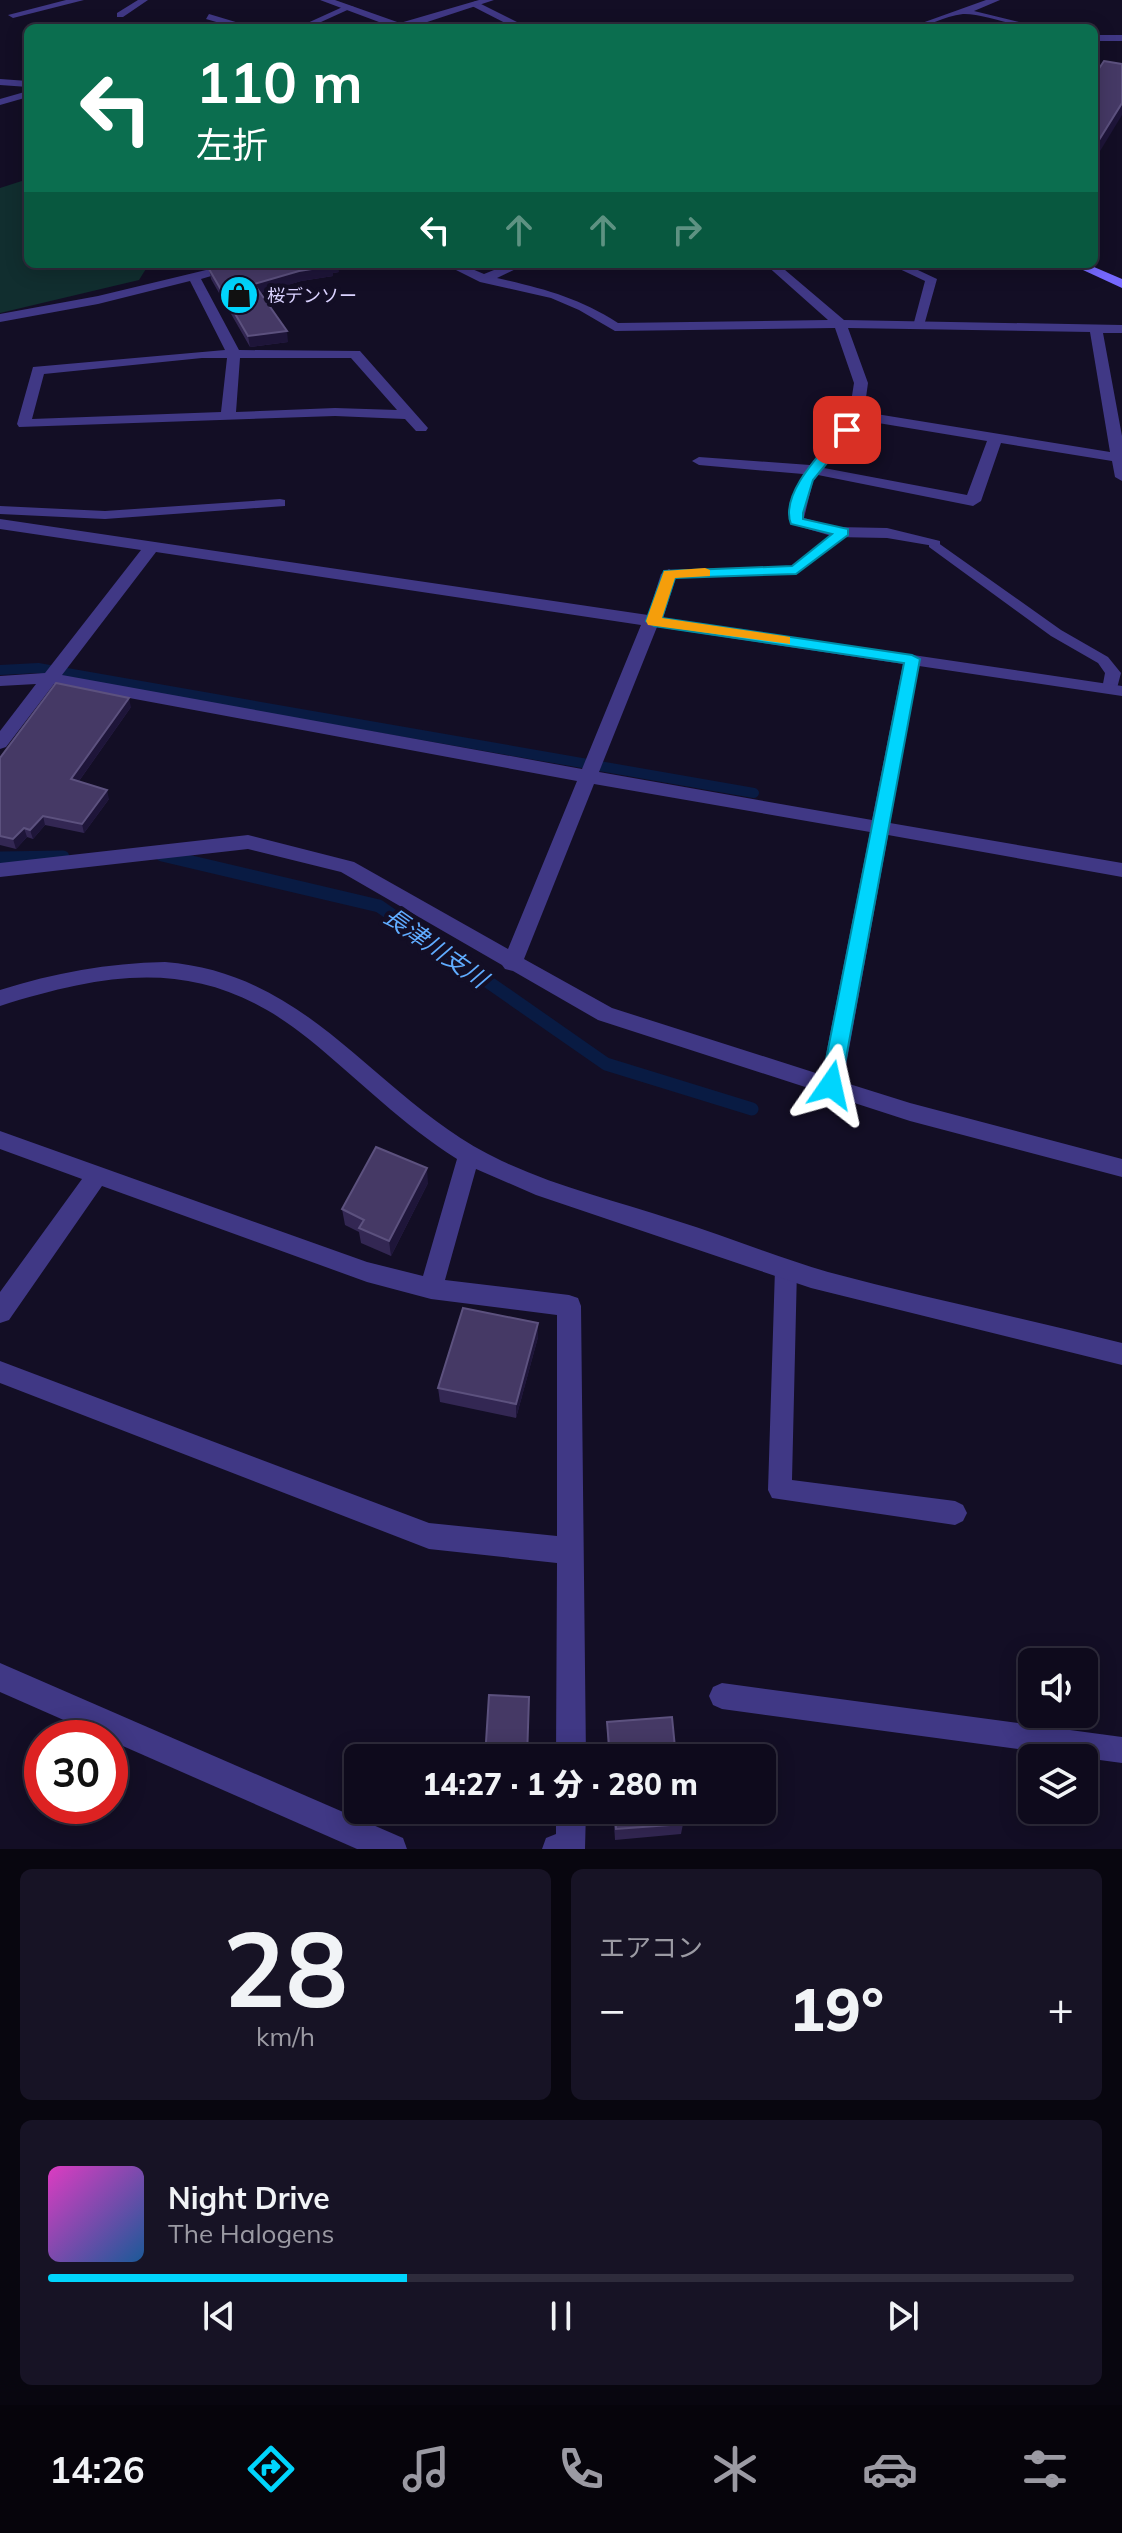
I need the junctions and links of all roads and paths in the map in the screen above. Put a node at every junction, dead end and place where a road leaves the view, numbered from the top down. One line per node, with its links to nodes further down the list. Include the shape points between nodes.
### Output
1 (52, 0): 10 (street)
2 (79, 0): 10 (street)
3 (144, 0): 11 (lane)
4 (325, 0): 8 (street)
5 (489, 0): 7 (street)
6 (995, 0): 9 (street)
7 (475, 4): 17 (street); 18 (lane)
8 (350, 7): 15 (lane); 16 (street)
9 (963, 11): 19 (street); 20 (street)
10 (13, 15): 13 (street)
11 (120, 15)
12 (209, 17): 14 (lane)
13 (0, 18)
14 (233, 24)
15 (309, 24)
16 (394, 24)
17 (412, 24)
18 (514, 24)
19 (925, 24)
20 (1020, 24)
21 (1098, 38): 22 (street)
22 (1122, 38)
23 (0, 82): 24 (street)
24 (24, 84)
25 (24, 95): 26 (street)
26 (0, 102)
27 (232, 268): 33 (street)
28 (459, 268): 34 (street)
29 (510, 268): 34 (street)
30 (776, 268): 37 (street)
31 (905, 268): 38 (lane, via 931,279)
32 (1085, 268): 35 (street)
33 (195, 279): 36 (street); 41 (street)
34 (484, 279): 37 (street, via 555,295 615,327)
35 (1122, 284)
36 (0, 318)
37 (840, 324): 38 (street); 42 (street, via 861,383)
38 (919, 326): 39 (street)
39 (1096, 329): 40 (street); 45 (street)
40 (1122, 329)
41 (234, 354): 43 (street); 43 (street, via 355,354 416,422 335,412); 43 (street, via 38,370 24,424)
42 (856, 415): 44 (street); 47 (street)
43 (228, 418)
44 (996, 437): 45 (street); 47 (street, via 973,501)
45 (1119, 458): 48 (street)
46 (699, 461): 47 (street)
47 (813, 470): 52 (street, via 796,521)
48 (1122, 477)
49 (280, 503): 50 (lane, via 153,514)
50 (0, 510)
51 (4, 523): 54 (street)
52 (843, 532): 53 (street, via 887,533); 55 (lane, via 796,570)
53 (934, 544): 60 (lane, via 1056,633 1103,660 1113,673)
54 (152, 546): 56 (street); 58 (street)
55 (669, 574): 56 (street)
56 (652, 621): 57 (street); 62 (street)
57 (912, 659): 60 (street); 63 (street)
58 (50, 678): 59 (street); 61 (street); 62 (street)
59 (0, 681)
60 (1116, 690)
61 (0, 743)
62 (587, 777): 63 (street); 66 (street)
63 (881, 828): 65 (street); 68 (street)
64 (0, 870): 66 (street, via 248,842 347,867)
65 (1122, 870)
66 (512, 964): 68 (street, via 605,1014)
67 (0, 998): 70 (street, via 134,970 187,970 217,977 292,1014 438,1136)
68 (831, 1085): 71 (street, via 910,1112)
69 (0, 1140): 72 (street)
70 (469, 1155): 73 (street, via 553,1193); 74 (street)
71 (1122, 1168)
72 (97, 1176): 74 (street, via 367,1272); 75 (street)
73 (786, 1269): 76 (street); 78 (lane, via 780,1490)
74 (431, 1289): 79 (street, via 569,1306)
75 (0, 1312)
76 (1122, 1354)
77 (0, 1372): 79 (street, via 429,1536)
78 (955, 1513)
79 (570, 1551): 82 (street)
80 (0, 1677): 85 (street)
81 (722, 1696): 83 (lane)
82 (571, 1744)
83 (1122, 1750)
84 (571, 1824): 86 (street, via 571,1847)
85 (392, 1849)
86 (557, 1849)

